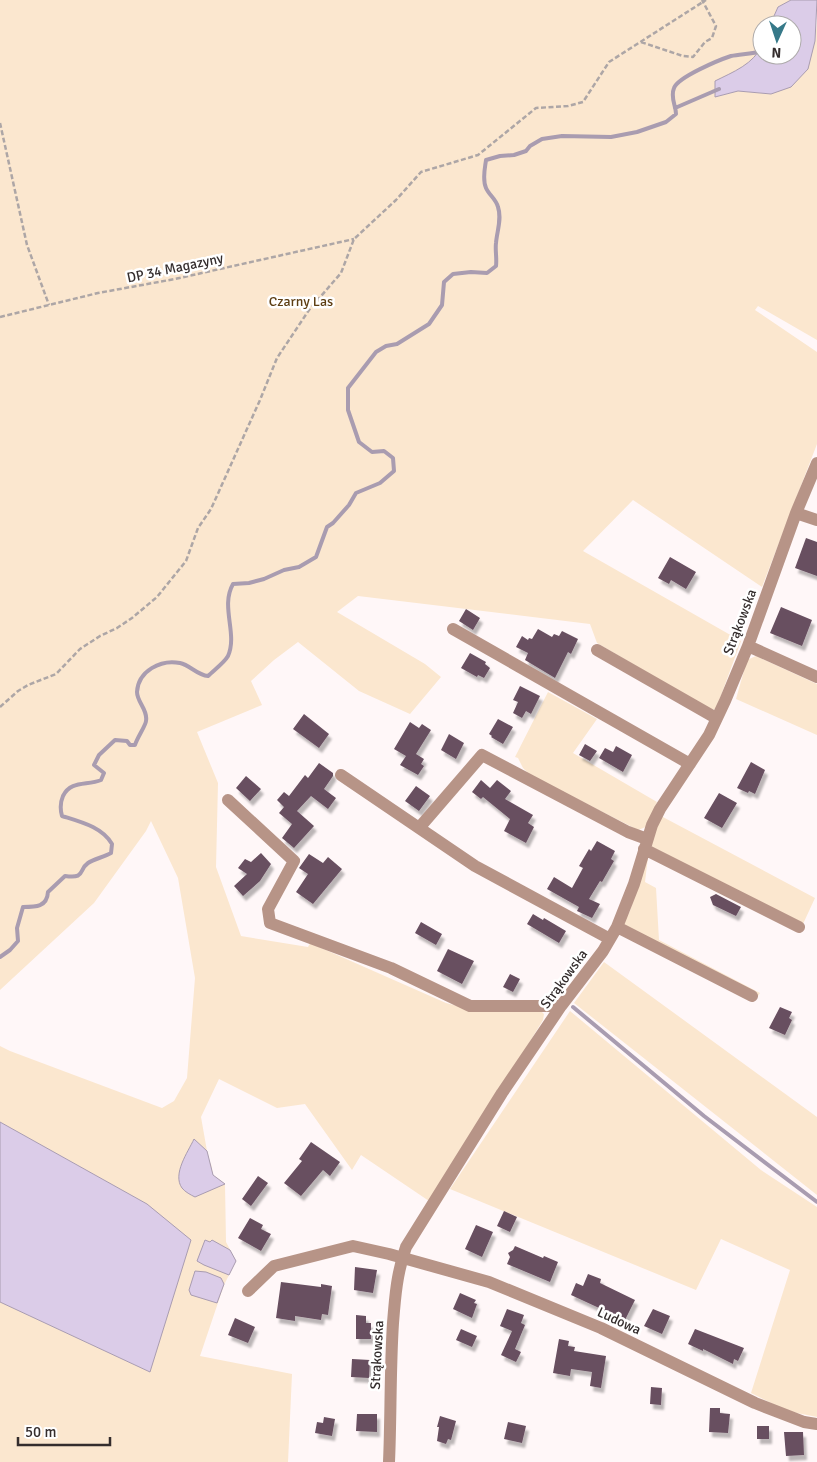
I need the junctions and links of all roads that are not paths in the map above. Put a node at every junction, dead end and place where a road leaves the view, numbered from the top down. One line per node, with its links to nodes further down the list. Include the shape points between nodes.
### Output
1 (817, 463): 2 (street, Strąkowska)
2 (796, 514): 3 (street); 5 (street, Strąkowska)
3 (817, 520)
4 (453, 629): 9 (street)
5 (748, 646): 7 (street); 8 (street, Strąkowska)
6 (597, 650): 8 (street)
7 (817, 677)
8 (716, 718): 9 (street, Strąkowska)
9 (690, 764): 13 (street, Strąkowska, via 660,810)
10 (340, 774): 12 (street)
11 (228, 800): 18 (street, via 294,862 268,909 270,922 391,968 470,1006)
12 (419, 828): 13 (street, via 482,755); 16 (street, via 475,866)
13 (646, 844): 14 (street, Strąkowska); 15 (street)
14 (617, 927): 16 (street, Strąkowska); 17 (street)
15 (799, 927)
16 (610, 939): 18 (street, Strąkowska)
17 (752, 996)
18 (561, 1006): 19 (street, Strąkowska, via 502,1093 410,1239)
19 (402, 1257): 20 (street, Ludowa, via 353,1246 274,1266); 21 (street, Ludowa, via 489,1282 601,1328 755,1403); 22 (street, Strąkowska, via 395,1294 390,1370)
20 (248, 1291)
21 (817, 1424)
22 (389, 1462)

